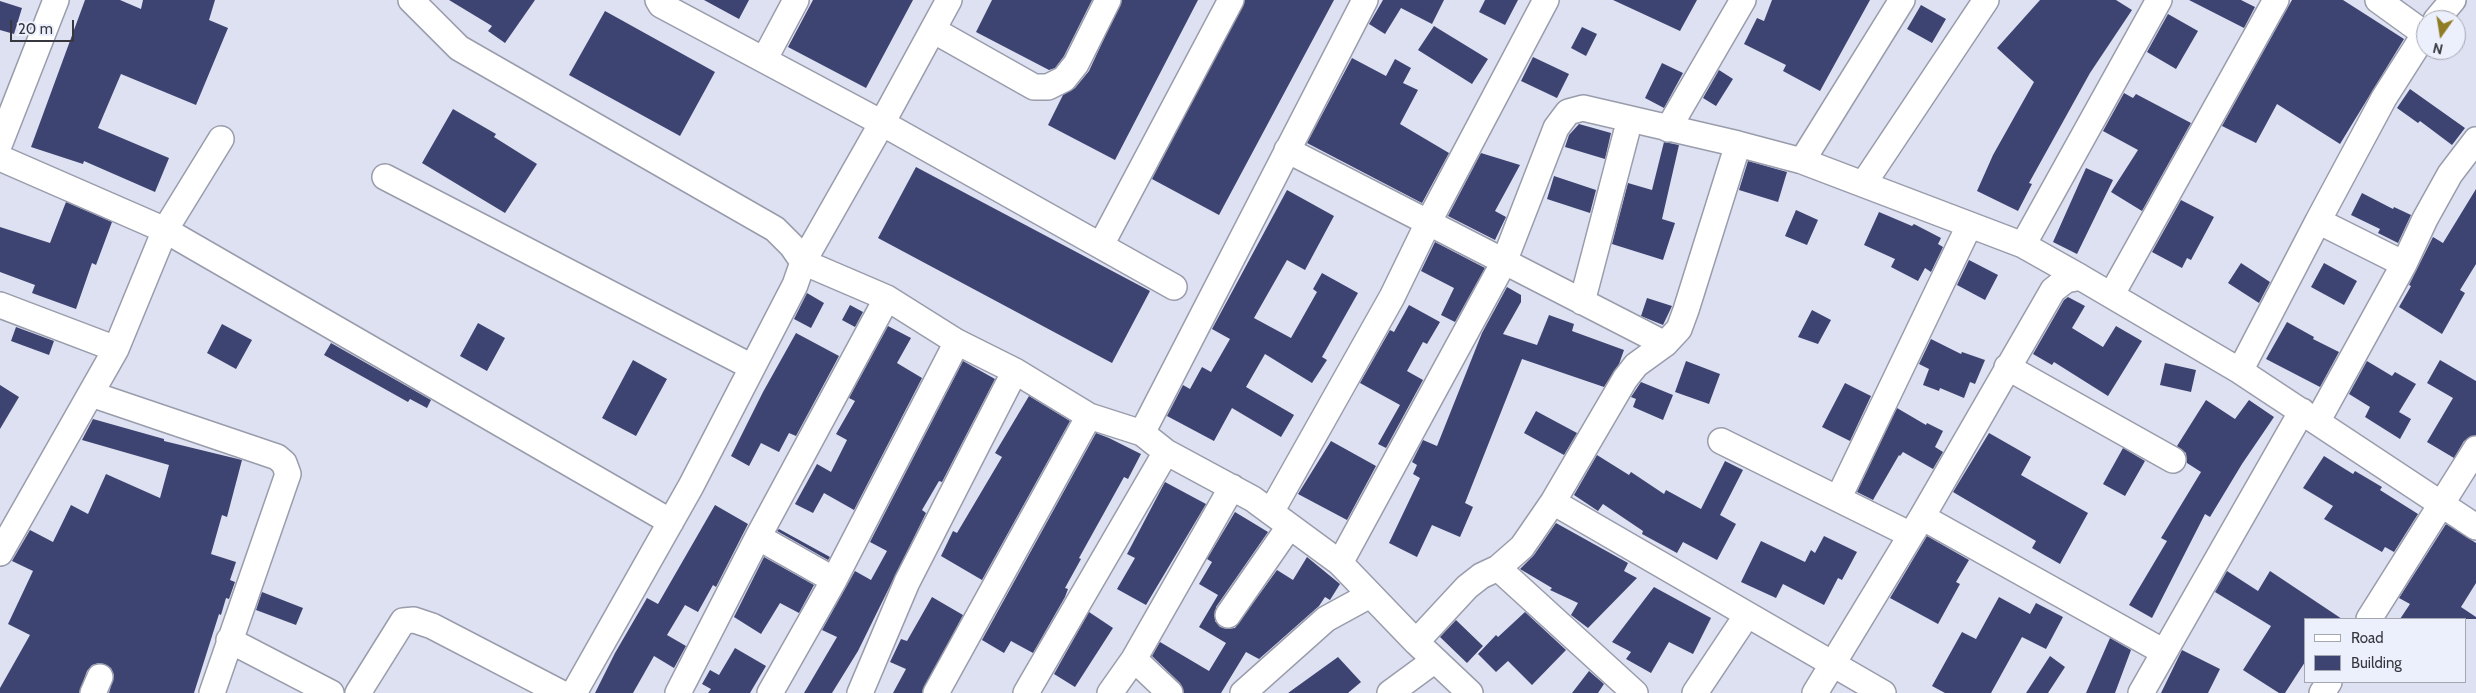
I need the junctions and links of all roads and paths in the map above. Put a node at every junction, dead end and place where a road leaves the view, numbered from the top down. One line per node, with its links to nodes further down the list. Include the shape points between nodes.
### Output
1 (56, 0): 27 (street)
2 (411, 0): 40 (street, via 459,48 774,229)
3 (658, 0): 21 (street)
4 (796, 0): 21 (street)
5 (949, 0): 19 (street)
6 (1108, 0): 19 (street, via 1076,64 1064,79 1048,87 1034,87)
7 (1231, 0): 38 (street)
8 (1365, 0): 29 (street)
9 (1546, 0): 35 (street)
10 (1743, 0): 24 (street)
11 (1902, 0): 31 (street)
12 (1986, 0): 33 (street)
13 (2159, 0): 39 (street)
14 (2276, 0): 45 (street)
15 (2378, 0): 18 (street)
16 (2452, 0): 17 (street)
17 (2444, 10)
18 (2416, 22)
19 (933, 30): 23 (street)
20 (2416, 49): 34 (street, via 2384,98)
21 (764, 60): 23 (street)
22 (1630, 119): 24 (street); 41 (street, via 1583,108 1568,112 1556,128); 47 (street)
23 (882, 123): 38 (street); 40 (street)
24 (1668, 129): 28 (street)
25 (221, 139): 37 (street)
26 (2476, 140): 42 (street, via 2450,174)
27 (0, 142)
28 (1738, 144): 31 (street); 50 (street, via 1686,310 1679,329)
29 (1287, 150): 35 (street); 59 (street)
30 (0, 158): 37 (street)
31 (1802, 161): 33 (street)
32 (385, 177): 52 (street)
33 (1864, 183): 36 (street)
34 (2318, 221): 42 (street); 55 (street)
35 (1428, 223): 41 (street); 68 (street)
36 (1970, 226): 39 (street); 65 (street)
37 (165, 230): 51 (street); 69 (street)
38 (1101, 245): 44 (street)
39 (2023, 245): 43 (street)
40 (803, 262): 46 (street); 52 (street, via 795,285)
41 (1504, 262): 47 (street); 74 (street)
42 (2404, 264): 58 (street)
43 (2080, 277): 45 (street); 53 (street, via 2066,280 2053,290)
44 (1174, 287)
45 (2112, 294): 55 (street)
46 (887, 298): 49 (street); 72 (street)
47 (1582, 302): 50 (street)
48 (0, 305): 51 (street)
49 (957, 342): 54 (street); 76 (street)
50 (1665, 344): 66 (street, via 1636,365 1625,379)
51 (116, 349): 56 (street)
52 (752, 367): 69 (street)
53 (2007, 367): 63 (street); 70 (street)
54 (1015, 371): 57 (street); 94 (street, via 907,582)
55 (2240, 371): 58 (street)
56 (91, 394): 73 (street); 81 (street, via 277,457 284,463 288,474)
57 (1089, 416): 59 (street); 95 (street)
58 (2309, 417): 67 (street); 83 (street)
59 (1142, 433): 62 (street)
60 (1722, 441): 65 (street)
61 (2476, 449): 67 (street)
62 (1166, 452): 64 (street); 96 (street)
63 (2174, 460)
64 (1232, 487): 68 (street); 84 (street)
65 (1838, 499): 70 (street)
66 (1553, 502): 75 (street, via 1522,547); 78 (street)
67 (2442, 504): 71 (street); 80 (street)
68 (1280, 519): 74 (street); 79 (street)
69 (671, 522): 91 (street)
70 (1917, 526): 83 (street); 86 (street)
71 (2476, 527)
72 (758, 537): 76 (street); 92 (street)
73 (0, 553)
74 (1340, 563): 77 (street)
75 (1498, 568): 82 (street, via 1467,587); 102 (street)
76 (834, 580): 93 (street)
77 (1370, 595): 82 (street); 99 (street, via 1326,619)
78 (1747, 615): 86 (street); 103 (street)
79 (1228, 616)
80 (2369, 618)
81 (229, 640): 87 (street); 88 (street)
82 (1416, 642): 85 (street)
83 (2164, 652): 106 (street)
84 (1134, 659): 97 (street); 98 (street)
85 (1435, 660): 100 (street); 101 (street)
86 (1832, 664): 104 (street); 105 (street)
87 (212, 693)
88 (331, 693)
89 (358, 693): 90 (street, via 403,621 414,620 432,626)
90 (561, 693)
91 (574, 693)
92 (678, 693)
93 (770, 693)
94 (860, 693)
95 (936, 693)
96 (1026, 693)
97 (1110, 693)
98 (1170, 693)
99 (1243, 693)
100 (1390, 693)
101 (1470, 693)
102 (1635, 693)
103 (1695, 693)
104 (1816, 693)
105 (1883, 693)
106 (2141, 693)

